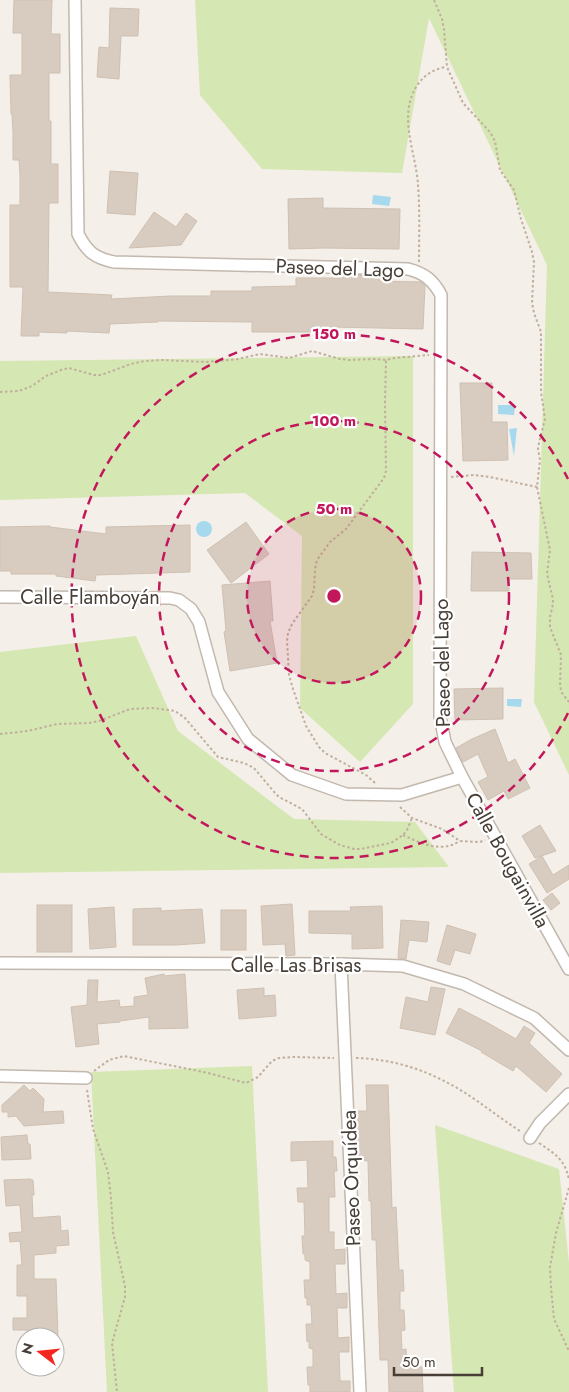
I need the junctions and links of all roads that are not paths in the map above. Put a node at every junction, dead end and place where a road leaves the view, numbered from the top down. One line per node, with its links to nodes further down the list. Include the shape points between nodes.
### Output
1 (75, 0): 3 (street, Paseo del Lago, via 78,234 92,254 114,262 408,269 428,277 441,295 440,716 445,742)
2 (0, 597): 3 (street, Calle Flamboyán, via 179,600 191,609 199,622 218,692 248,739 292,775 346,794 386,795 402,795)
3 (462, 777): 6 (street, Calle Bougainvilla)
4 (0, 963): 5 (street, Calle Las Brisas)
5 (341, 964): 7 (street, Calle Las Brisas, via 403,966 464,984 534,1018); 12 (street, Paseo Orquídea)
6 (569, 969)
7 (569, 1050)
8 (0, 1076): 9 (street)
9 (86, 1078)
10 (569, 1094): 11 (street)
11 (530, 1138)
12 (360, 1392)

